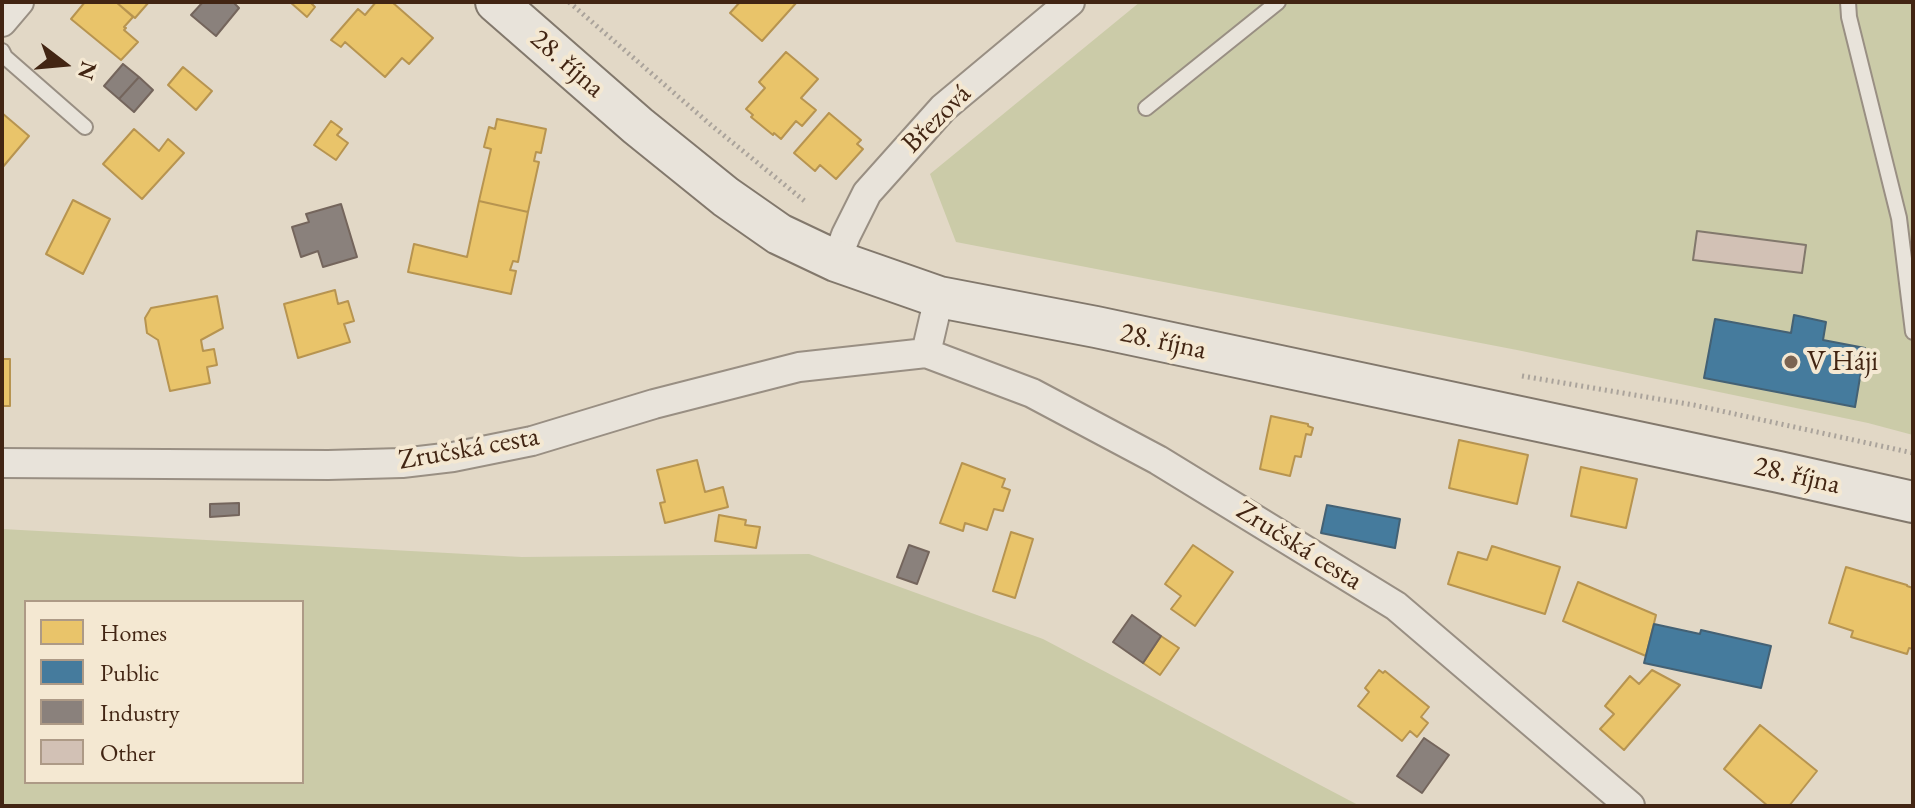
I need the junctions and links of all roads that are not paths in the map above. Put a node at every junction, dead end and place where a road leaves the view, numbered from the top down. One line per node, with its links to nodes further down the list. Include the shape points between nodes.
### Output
1 (19, 2): 6 (street)
2 (496, 2): 10 (main road, 28. října, via 726,197 779,234)
3 (1278, 2): 8 (lane)
4 (1848, 2): 12 (lane, via 1899,218)
5 (1060, 5): 10 (street, Březová, via 943,108 867,193)
6 (2, 22)
7 (2, 51): 9 (lane)
8 (1146, 108)
9 (85, 127)
10 (841, 248): 11 (main road, 28. října)
11 (939, 297): 13 (street); 15 (main road, 28. října)
12 (1913, 332)
13 (926, 353): 14 (street, Zručská cesta, via 799,367 532,441 453,457 328,465); 16 (street, Zručská cesta, via 1032,393 1158,460 1396,606)
14 (2, 463)
15 (1913, 502)
16 (1630, 806)

